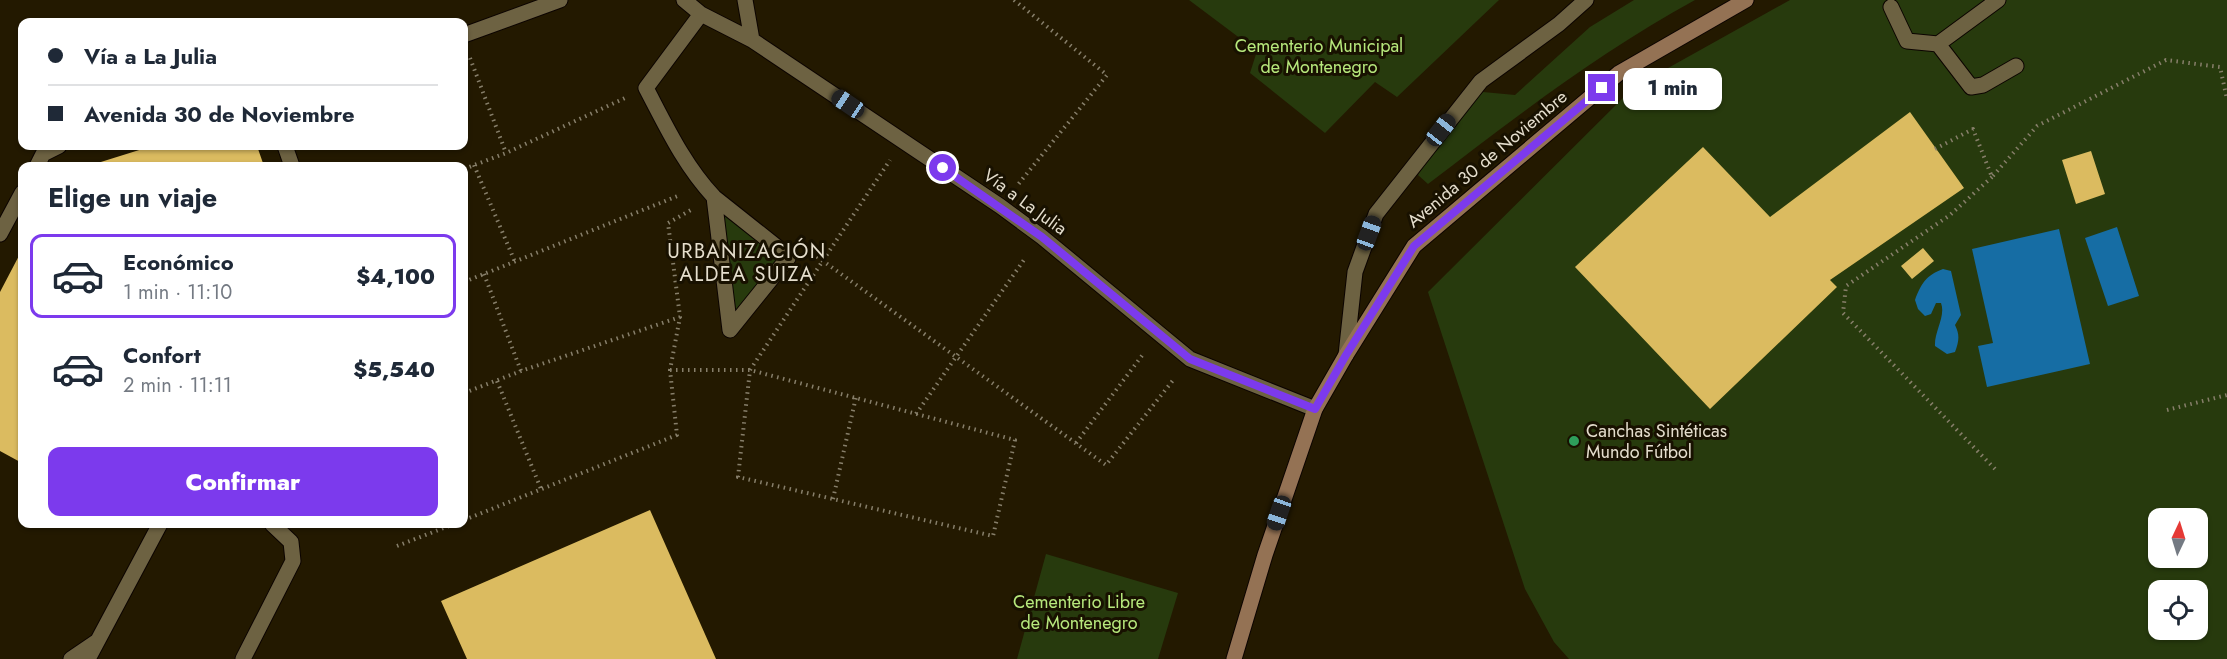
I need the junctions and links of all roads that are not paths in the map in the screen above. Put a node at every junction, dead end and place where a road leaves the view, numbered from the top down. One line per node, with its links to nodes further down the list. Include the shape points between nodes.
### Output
1 (560, 0): 9 (street)
2 (684, 0): 8 (street, Vía a La Julia)
3 (745, 0): 10 (street)
4 (1586, 0): 18 (street, via 1480,81 1376,214 1355,272)
5 (1746, 0): 18 (main road, Avenida 30 de Noviembre, via 1619,73 1414,246)
6 (1998, 0): 11 (street)
7 (1891, 7): 11 (street, via 1907,41)
8 (701, 14): 10 (street, Vía a La Julia); 15 (street, via 646,88 678,149)
9 (468, 34)
10 (752, 40): 19 (street, Vía a La Julia, via 1000,206 1190,359)
11 (1938, 44): 12 (street, via 1971,87 1983,85)
12 (2016, 66)
13 (52, 150): 14 (street)
14 (39, 162)
15 (708, 191): 15 (street, via 788,258 730,330)
16 (18, 200): 17 (street)
17 (0, 234)
18 (1346, 355): 19 (main road, Avenida 30 de Noviembre)
19 (1315, 409): 26 (main road, Avenida 30 de Noviembre)
20 (158, 528): 22 (street)
21 (276, 528): 25 (street, via 291,542 293,561)
22 (98, 641): 23 (street); 24 (street)
23 (71, 659)
24 (88, 659)
25 (243, 659)
26 (1234, 659)

